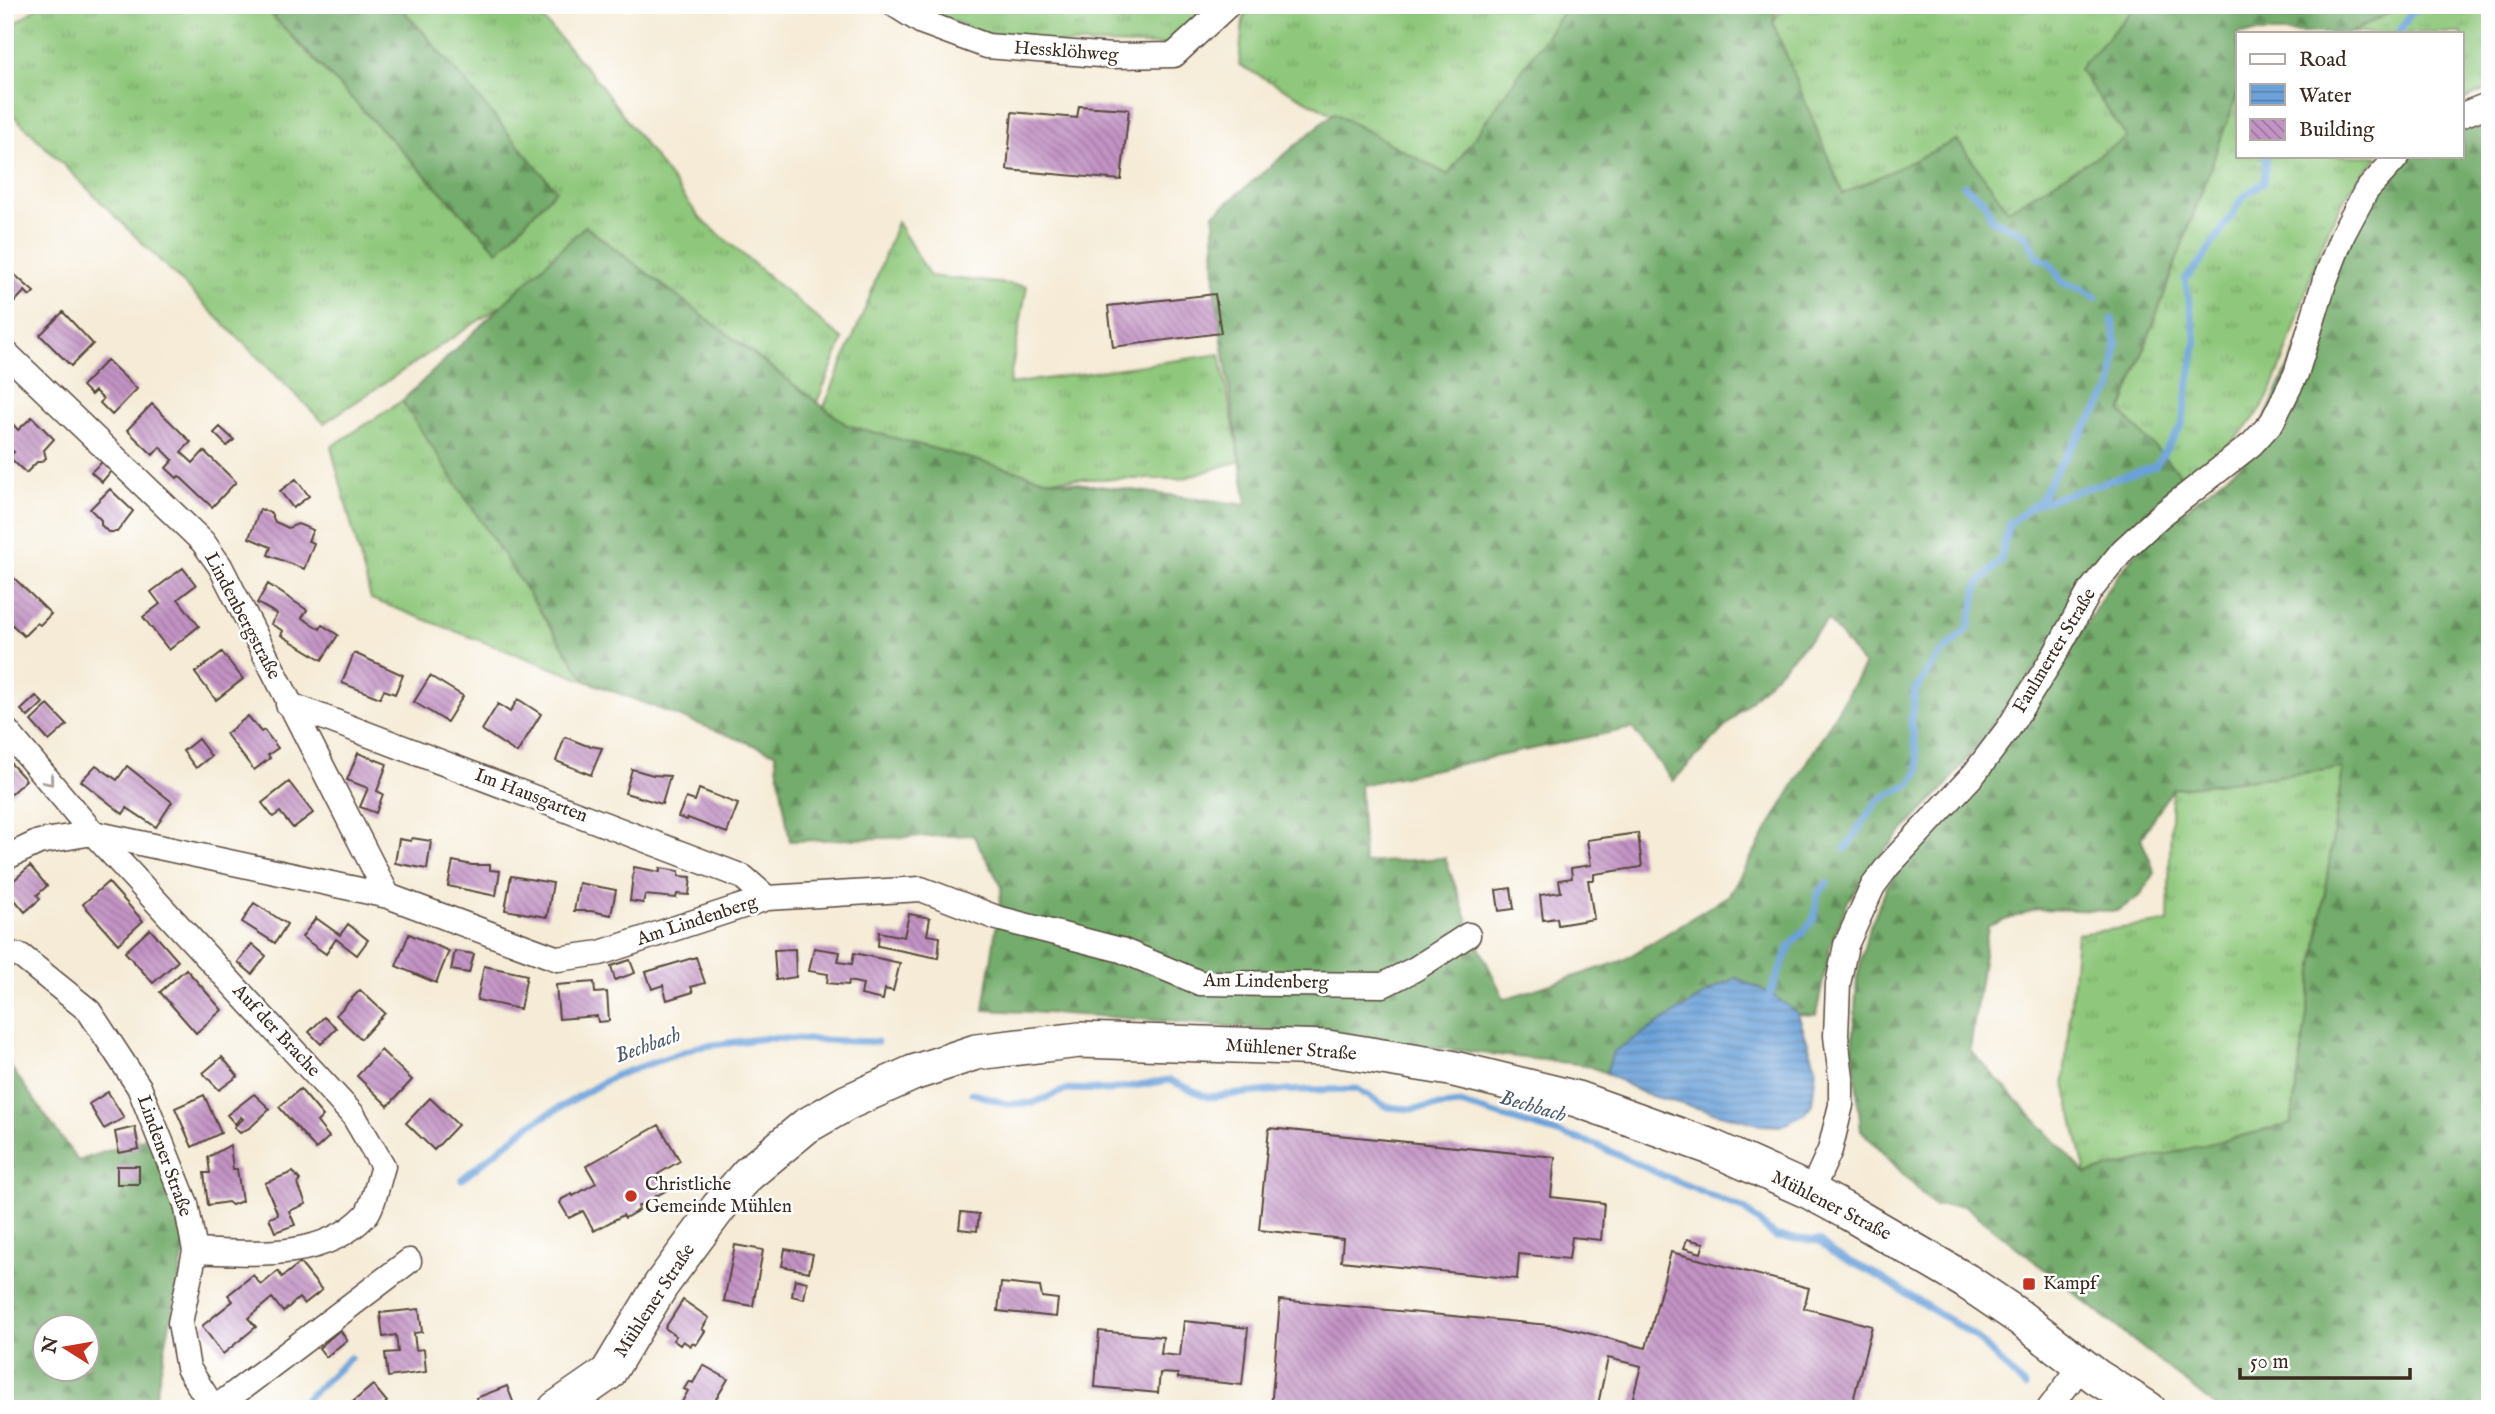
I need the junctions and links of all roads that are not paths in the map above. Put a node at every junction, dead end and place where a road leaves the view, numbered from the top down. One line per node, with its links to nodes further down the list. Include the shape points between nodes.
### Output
1 (895, 5): 2 (street, Hessklöhweg, via 922,22 987,46 1112,56 1174,55)
2 (1227, 6)
3 (2490, 104): 4 (street)
4 (2464, 114)
5 (2396, 158): 15 (street, Faulmerter Straße, via 2366,191 2343,234 2296,374 2272,422 2252,444 2123,550 2090,591 2008,729 1974,774 1873,886 1846,945 1838,984 1841,1105 1837,1130)
6 (5, 352): 7 (street, Lindenbergstraße, via 203,542 220,566)
7 (288, 704): 11 (street, Lindenbergstraße); 12 (street, Im Hausgarten, via 743,877)
8 (5, 729): 9 (street, Auf der Brache, one-way to 9)
9 (93, 833): 10 (street, Am Lindenberg, via 39,842); 11 (street, Am Lindenberg); 16 (street, Auf der Brache, via 354,1115 383,1166 367,1215 329,1242 269,1254)
10 (5, 859)
11 (388, 896): 12 (street, Am Lindenberg, via 558,959 600,953)
12 (767, 898): 13 (street, Am Lindenberg, via 921,889 997,918 1121,950 1200,983 1383,985)
13 (1468, 935)
14 (5, 953): 16 (street, Lindener Straße, via 21,956 89,1011 139,1087 186,1204)
15 (1811, 1192): 18 (main road, Mühlener Straße, via 1966,1281); 19 (main road, Mühlener Straße, via 1711,1147 1577,1100 1450,1068 1313,1048 1080,1040 976,1052 848,1102 806,1126 748,1174 661,1285 608,1373)
16 (195, 1251): 20 (street, Lindener Straße, via 180,1323 188,1368)
17 (409, 1261): 20 (street)
18 (2090, 1371): 21 (street); 22 (main road, Mühlener Straße)
19 (559, 1408)
20 (214, 1409)
21 (2049, 1409)
22 (2148, 1409)

